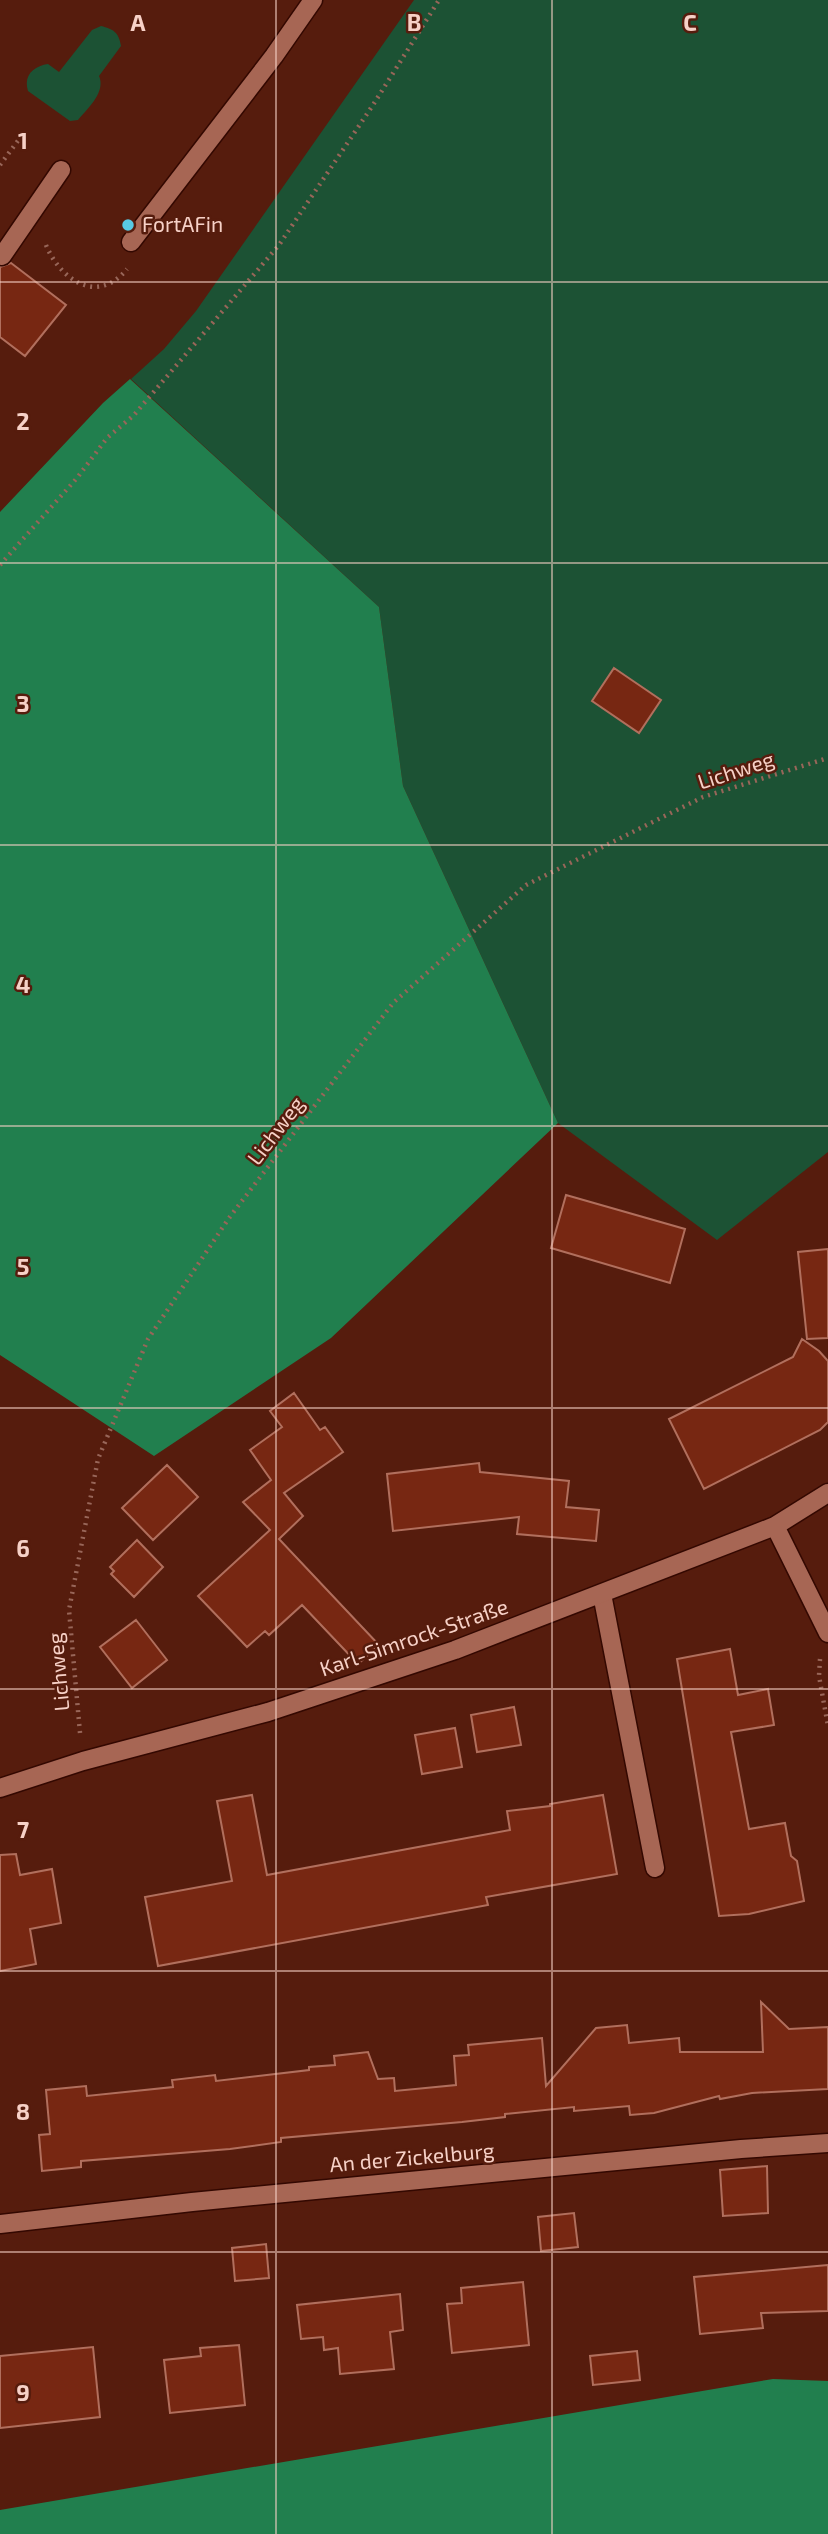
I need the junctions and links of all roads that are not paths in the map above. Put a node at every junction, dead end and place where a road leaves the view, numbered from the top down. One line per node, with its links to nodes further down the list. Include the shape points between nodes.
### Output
1 (313, 0): 3 (street)
2 (61, 170): 4 (street)
3 (131, 242)
4 (2, 256)
5 (828, 1493): 6 (street, Karl-Simrock-Straße)
6 (775, 1526): 7 (street, Karl-Simrock-Straße); 8 (street)
7 (602, 1594): 9 (street, Karl-Simrock-Straße, via 455,1650 281,1707); 10 (street)
8 (825, 1628)
9 (0, 1788)
10 (655, 1868)
11 (828, 2143): 12 (street, An der Zickelburg, via 205,2200)
12 (0, 2224)

